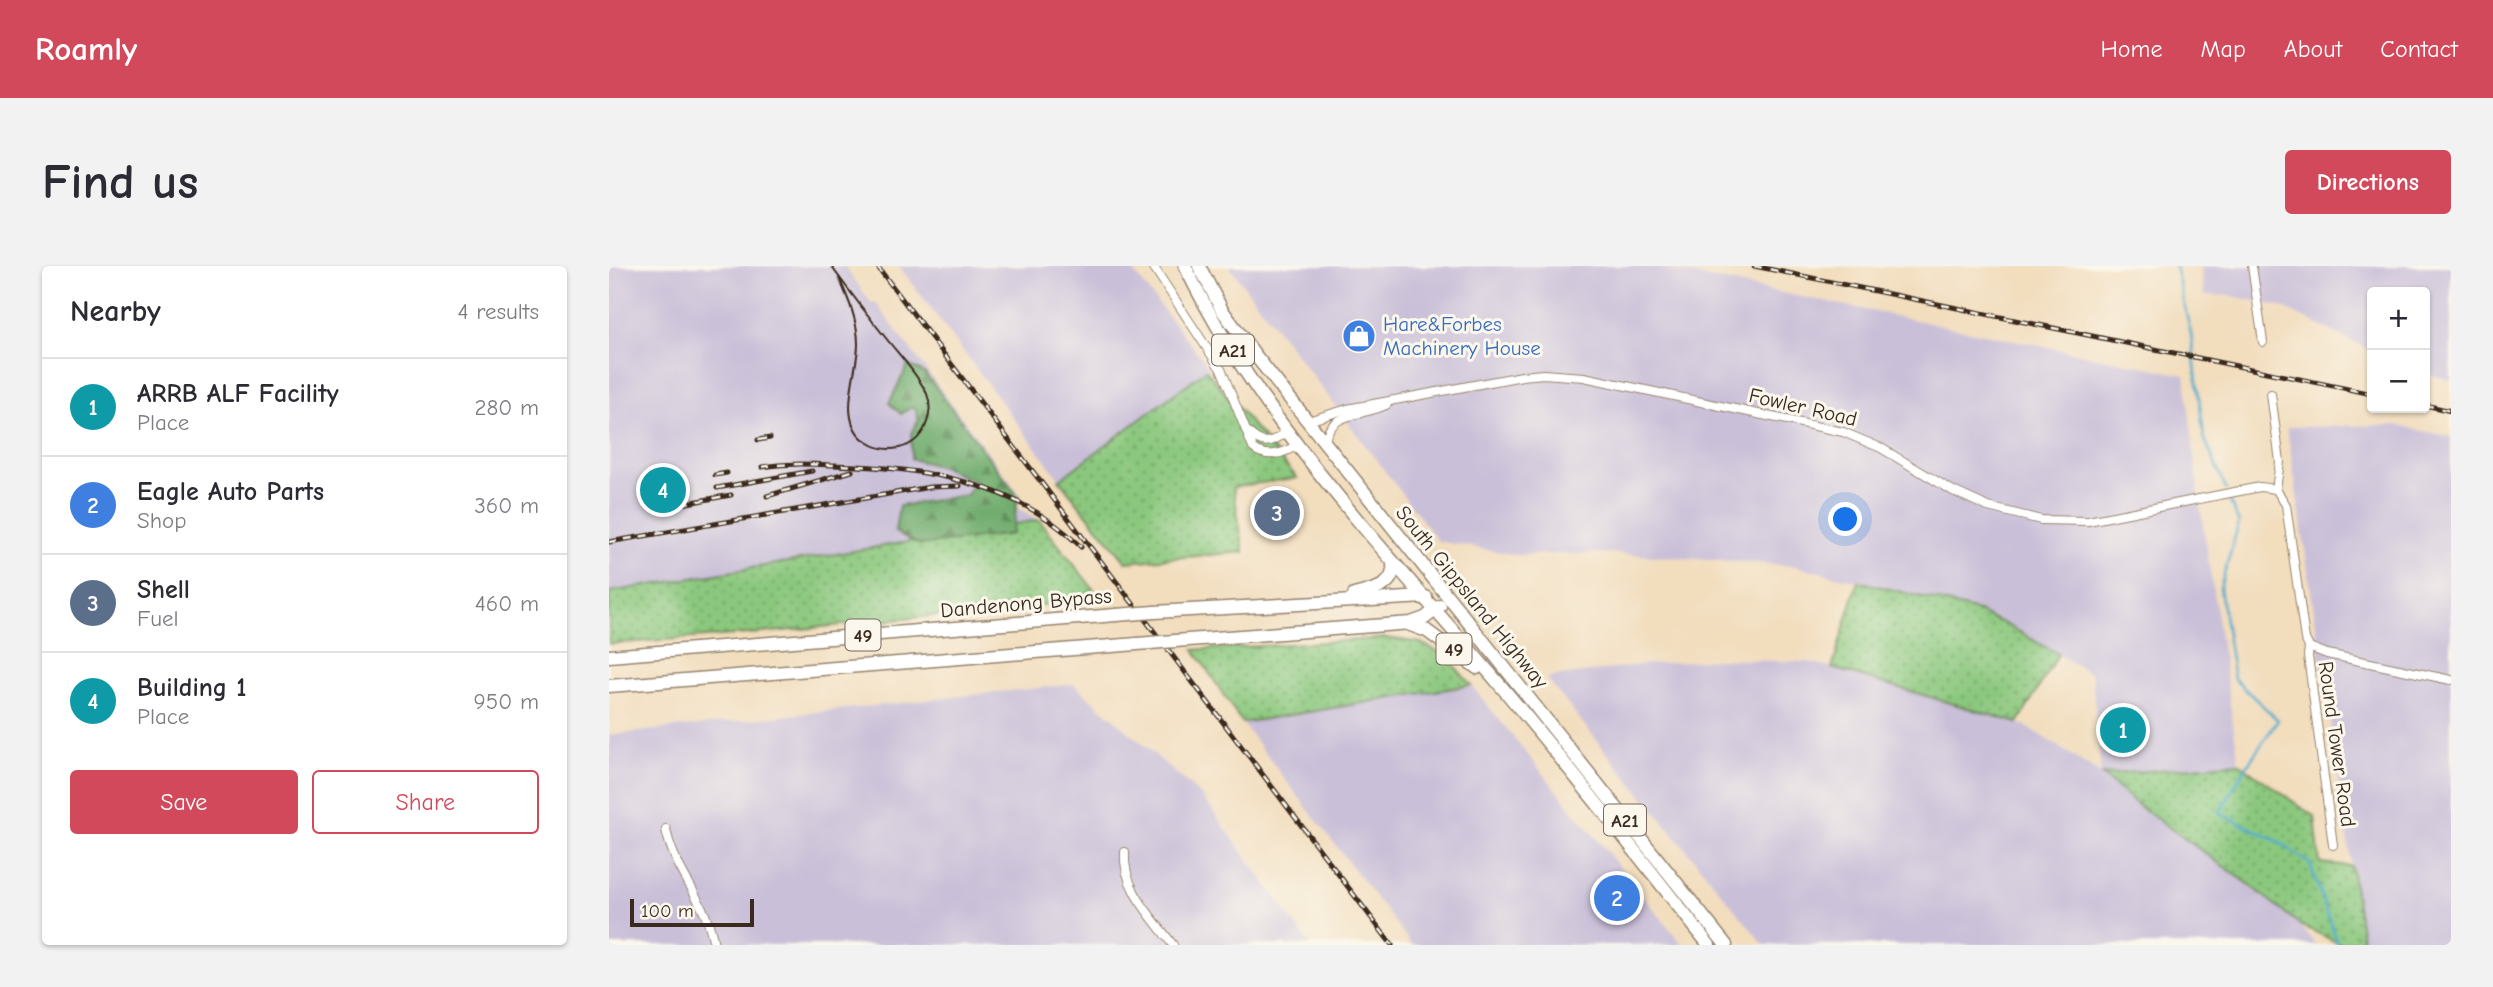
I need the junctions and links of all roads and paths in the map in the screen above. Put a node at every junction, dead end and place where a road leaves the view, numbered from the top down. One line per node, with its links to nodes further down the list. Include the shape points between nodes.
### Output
1 (1153, 266): 9 (street, via 1222,371)
2 (1185, 266): 10 (highway, South Gippsland Highway / A21, via 1220,330)
3 (1199, 266): 8 (highway, South Gippsland Highway / A21, via 1232,325)
4 (2252, 266): 5 (street)
5 (2263, 342)
6 (2271, 394): 13 (street, via 2280,461)
7 (1395, 400): 8 (street, Fowler Road); 12 (street, via 1336,421); 13 (street, Fowler Road, via 1522,376 1584,377 1843,432 1881,447 1967,498 2028,518 2064,522 2263,487)
8 (1308, 421): 10 (highway); 11 (highway); 12 (highway, South Gippsland Highway / A21)
9 (1246, 430): 10 (street, via 1267,444); 11 (street, via 1253,448 1263,454 1284,452)
10 (1288, 430): 11 (highway, South Gippsland Highway / A21)
11 (1298, 444): 14 (highway, South Gippsland Highway / A21)
12 (1325, 444): 16 (highway, South Gippsland Highway / A21)
13 (2276, 489): 20 (street, Round Tower Road, via 2287,510)
14 (1389, 558): 15 (highway, South Gippsland Highway / A21); 17 (highway, 49, via 1393,576 1385,585)
15 (1423, 597): 16 (highway, Dandenong Bypass / 49); 17 (highway, Dandenong Bypass / 49); 18 (highway, South Gippsland Highway / A21)
16 (1447, 597): 18 (highway, 49); 25 (highway, South Gippsland Highway / A21)
17 (1319, 604): 21 (highway, Dandenong Bypass / 49, bridge, via 1154,612)
18 (1434, 611): 19 (highway, 49); 23 (highway, South Gippsland Highway / A21)
19 (1403, 624): 23 (highway, 49, via 1431,633); 24 (highway, 49, bridge)
20 (2309, 647): 22 (street); 27 (street, Round Tower Road)
21 (609, 656)
22 (2451, 680)
23 (1500, 685): 25 (highway, South Gippsland Highway / A21)
24 (609, 687)
25 (1577, 769): 31 (highway, South Gippsland Highway / A21); 32 (highway, South Gippsland Highway / A21)
26 (666, 829): 29 (street, via 677,862 705,910)
27 (2333, 845)
28 (1125, 852): 30 (street, via 1128,880)
29 (714, 945)
30 (1173, 945)
31 (1709, 945)
32 (1726, 945)

